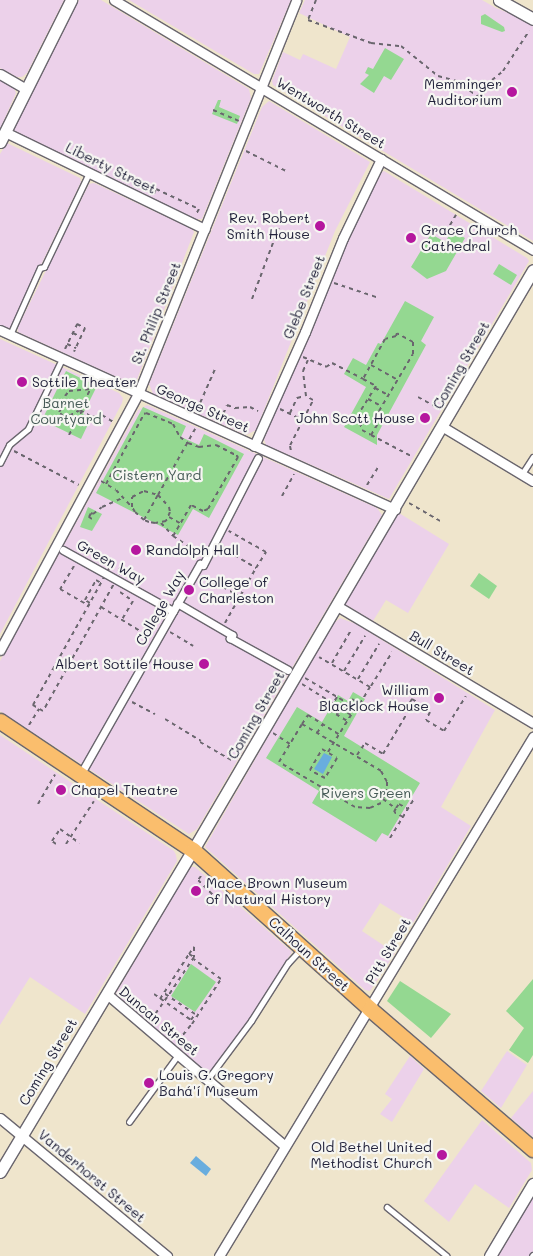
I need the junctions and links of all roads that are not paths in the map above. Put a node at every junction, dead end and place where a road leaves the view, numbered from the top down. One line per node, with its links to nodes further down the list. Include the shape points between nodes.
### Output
1 (71, 0): 8 (street)
2 (114, 0): 7 (street, Wentworth Street)
3 (296, 0): 7 (street, St. Philip Street)
4 (508, 2): 5 (street)
5 (533, 19)
6 (0, 74): 8 (street)
7 (262, 88): 10 (street, Wentworth Street); 12 (street, St. Philip Street)
8 (26, 89): 9 (street)
9 (2, 137): 11 (street, Liberty Street)
10 (381, 159): 13 (street, Wentworth Street); 20 (street, Glebe Street, via 343,238)
11 (89, 173): 12 (street, Liberty Street); 16 (lane)
12 (205, 229): 18 (street, St. Philip Street)
13 (533, 250)
14 (533, 270): 19 (street, Coming Street)
15 (0, 330): 16 (street, George Street)
16 (10, 335): 17 (street, George Street)
17 (63, 355): 18 (street, George Street); 23 (lane, via 28,428 8,448)
18 (138, 394): 20 (street, George Street); 31 (street, St. Philip Street)
19 (443, 427): 24 (street); 26 (street, Coming Street)
20 (254, 446): 26 (street, George Street)
21 (533, 457): 24 (lane)
22 (258, 458): 28 (street, College Way, via 203,565 200,564)
23 (0, 463)
24 (522, 474): 25 (street)
25 (533, 481)
26 (395, 509): 29 (street, Coming Street)
27 (63, 550): 30 (street, Green Way)
28 (177, 603): 30 (street, College Way); 32 (street, via 232,635 230,638)
29 (337, 606): 34 (street, Bull Street); 37 (street, Coming Street)
30 (172, 611): 36 (street, College Way)
31 (0, 650)
32 (288, 670)
33 (0, 722): 36 (main road, Calhoun Street)
34 (533, 723)
35 (533, 737): 40 (street, Pitt Street)
36 (80, 775): 37 (main road, Calhoun Street)
37 (194, 850): 38 (main road, Calhoun Street); 39 (street, Coming Street)
38 (302, 947): 40 (main road, Calhoun Street); 42 (lane)
39 (107, 994): 41 (street, Duncan Street); 45 (street, Coming Street)
40 (370, 1009): 46 (street, Pitt Street); 47 (main road, Calhoun Street)
41 (178, 1055): 42 (street, Duncan Street); 44 (lane)
42 (207, 1080): 46 (street, Duncan Street)
43 (0, 1118): 45 (street, Vanderhorst Street)
44 (129, 1122)
45 (22, 1136): 48 (street, Coming Street); 51 (street, Vanderhorst Street)
46 (285, 1146): 52 (street, Pitt Street)
47 (533, 1149)
48 (0, 1172)
49 (533, 1184): 54 (street)
50 (388, 1207): 53 (lane)
51 (167, 1256)
52 (219, 1256)
53 (447, 1256)
54 (490, 1256)

